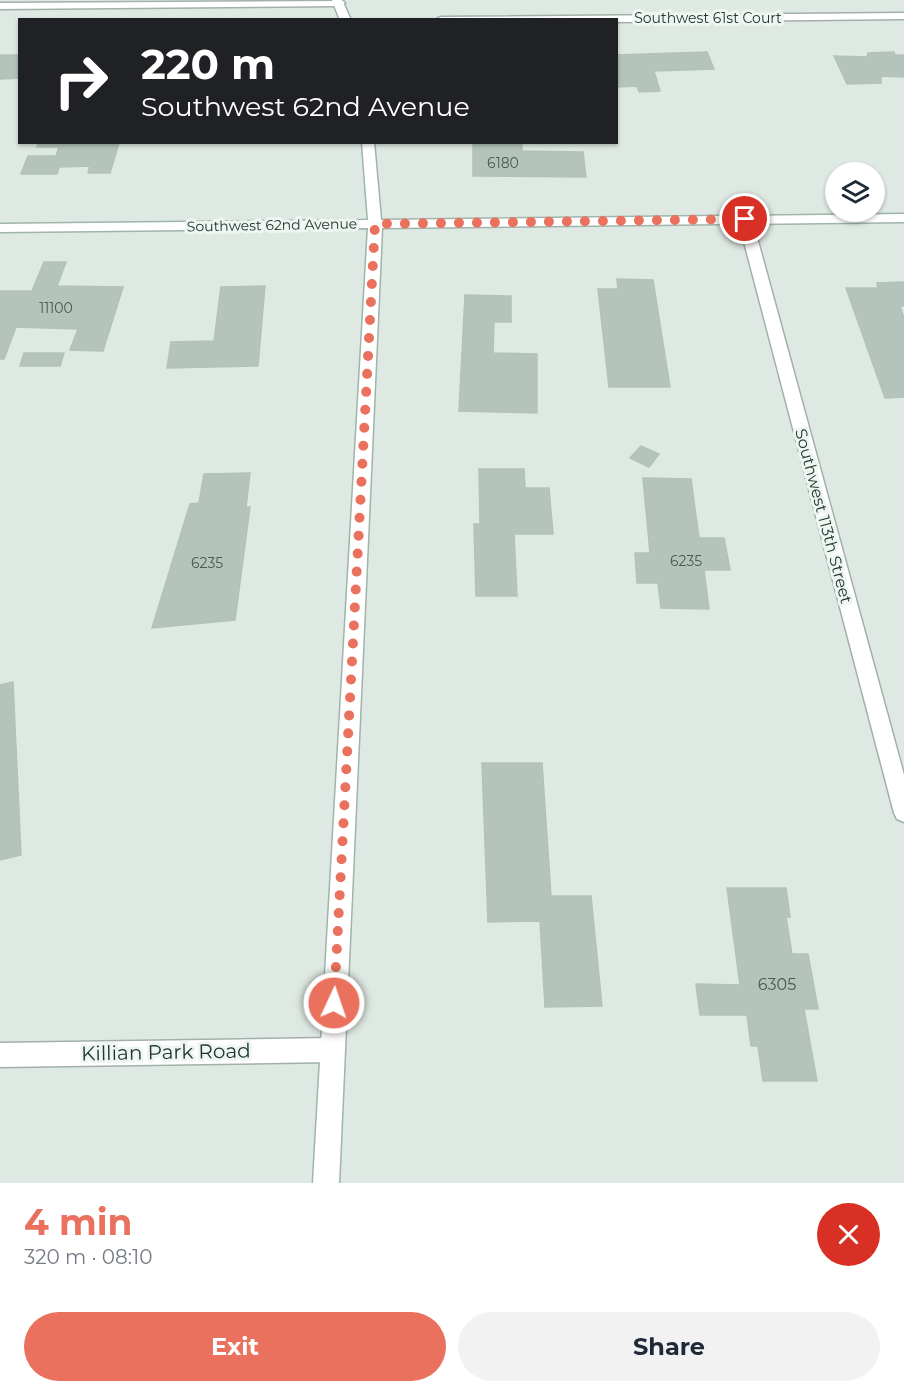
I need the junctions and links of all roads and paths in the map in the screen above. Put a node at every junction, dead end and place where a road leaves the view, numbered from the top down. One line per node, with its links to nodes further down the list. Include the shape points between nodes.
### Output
1 (338, 2): 2 (street); 4 (street)
2 (0, 6)
3 (904, 16): 5 (street, Southwest 61st Court)
4 (345, 18)
5 (618, 18)
6 (368, 144): 9 (street)
7 (904, 218): 8 (street, Southwest 62nd Avenue)
8 (745, 219): 9 (street, Southwest 62nd Avenue); 11 (street, Southwest 113th Street)
9 (375, 224): 10 (street, Southwest 62nd Avenue); 12 (street)
10 (0, 228)
11 (904, 813)
12 (331, 1050): 13 (street, Killian Park Road); 14 (street)
13 (0, 1055)
14 (326, 1183)

